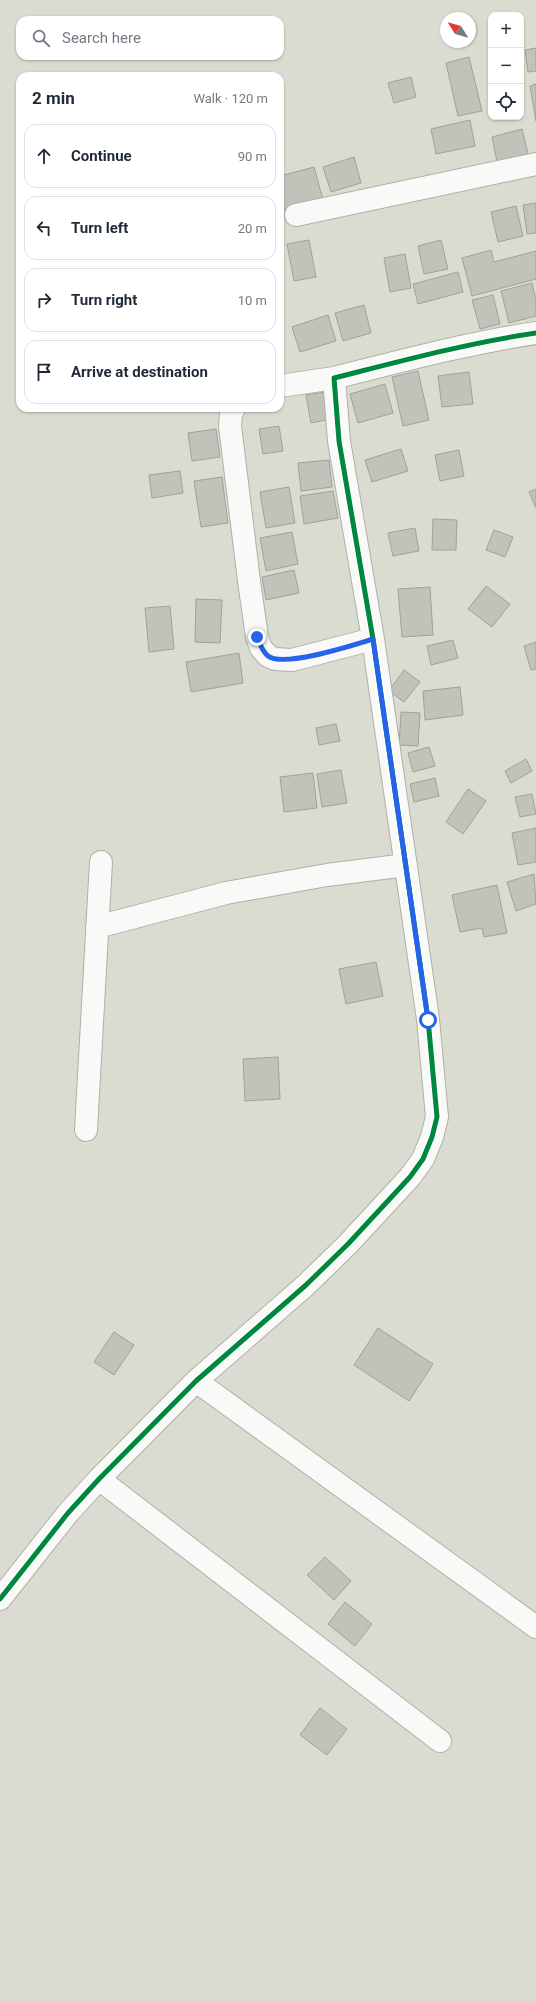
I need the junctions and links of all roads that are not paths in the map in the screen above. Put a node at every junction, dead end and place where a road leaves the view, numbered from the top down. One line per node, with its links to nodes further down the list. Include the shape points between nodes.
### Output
1 (536, 164): 2 (street)
2 (296, 216)
3 (536, 333): 4 (street, via 416,357)
4 (334, 378): 5 (street); 7 (street, via 338,441)
5 (284, 385)
6 (231, 412): 7 (street, via 230,426 249,581 261,648 275,659 292,660)
7 (373, 639): 9 (street)
8 (101, 862): 10 (street)
9 (406, 865): 10 (street, via 327,875 226,893); 12 (street, via 434,1075 437,1116 432,1137 423,1159 410,1178 348,1244 306,1285)
10 (97, 927): 11 (street)
11 (86, 1130)
12 (196, 1381): 13 (street); 15 (street)
13 (99, 1478): 14 (street, via 68,1512); 16 (street)
14 (0, 1599)
15 (536, 1627)
16 (440, 1741)

